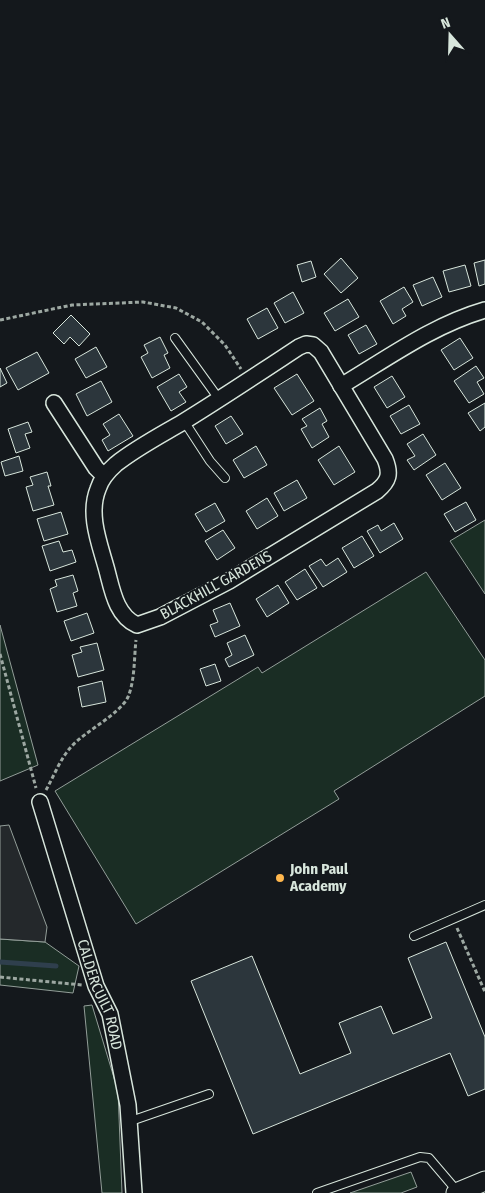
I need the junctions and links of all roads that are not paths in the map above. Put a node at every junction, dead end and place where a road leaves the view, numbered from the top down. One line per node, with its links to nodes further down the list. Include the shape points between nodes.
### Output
1 (485, 310): 3 (street, via 439,327)
2 (176, 338): 4 (lane)
3 (341, 386): 4 (street, BLACKHILL GARDENS, via 321,352 306,344); 7 (street, BLACKHILL GARDENS, via 385,459 389,469 383,486 229,581 160,617 137,625 121,613 94,520 94,503)
4 (219, 399): 6 (street, BLACKHILL GARDENS)
5 (54, 403): 7 (street)
6 (184, 421): 7 (street, BLACKHILL GARDENS, via 115,465); 8 (lane)
7 (104, 476)
8 (225, 478)
9 (40, 802): 13 (street, CALDERCUILT ROAD, via 96,986 110,1014 128,1105)
10 (485, 905): 11 (lane)
11 (414, 936)
12 (209, 1094): 13 (lane)
13 (128, 1122): 15 (street, CALDERCUILT ROAD)
14 (485, 1182): 17 (street)
15 (134, 1193)
16 (317, 1193): 17 (lane, via 420,1156 429,1158)
17 (457, 1193)

